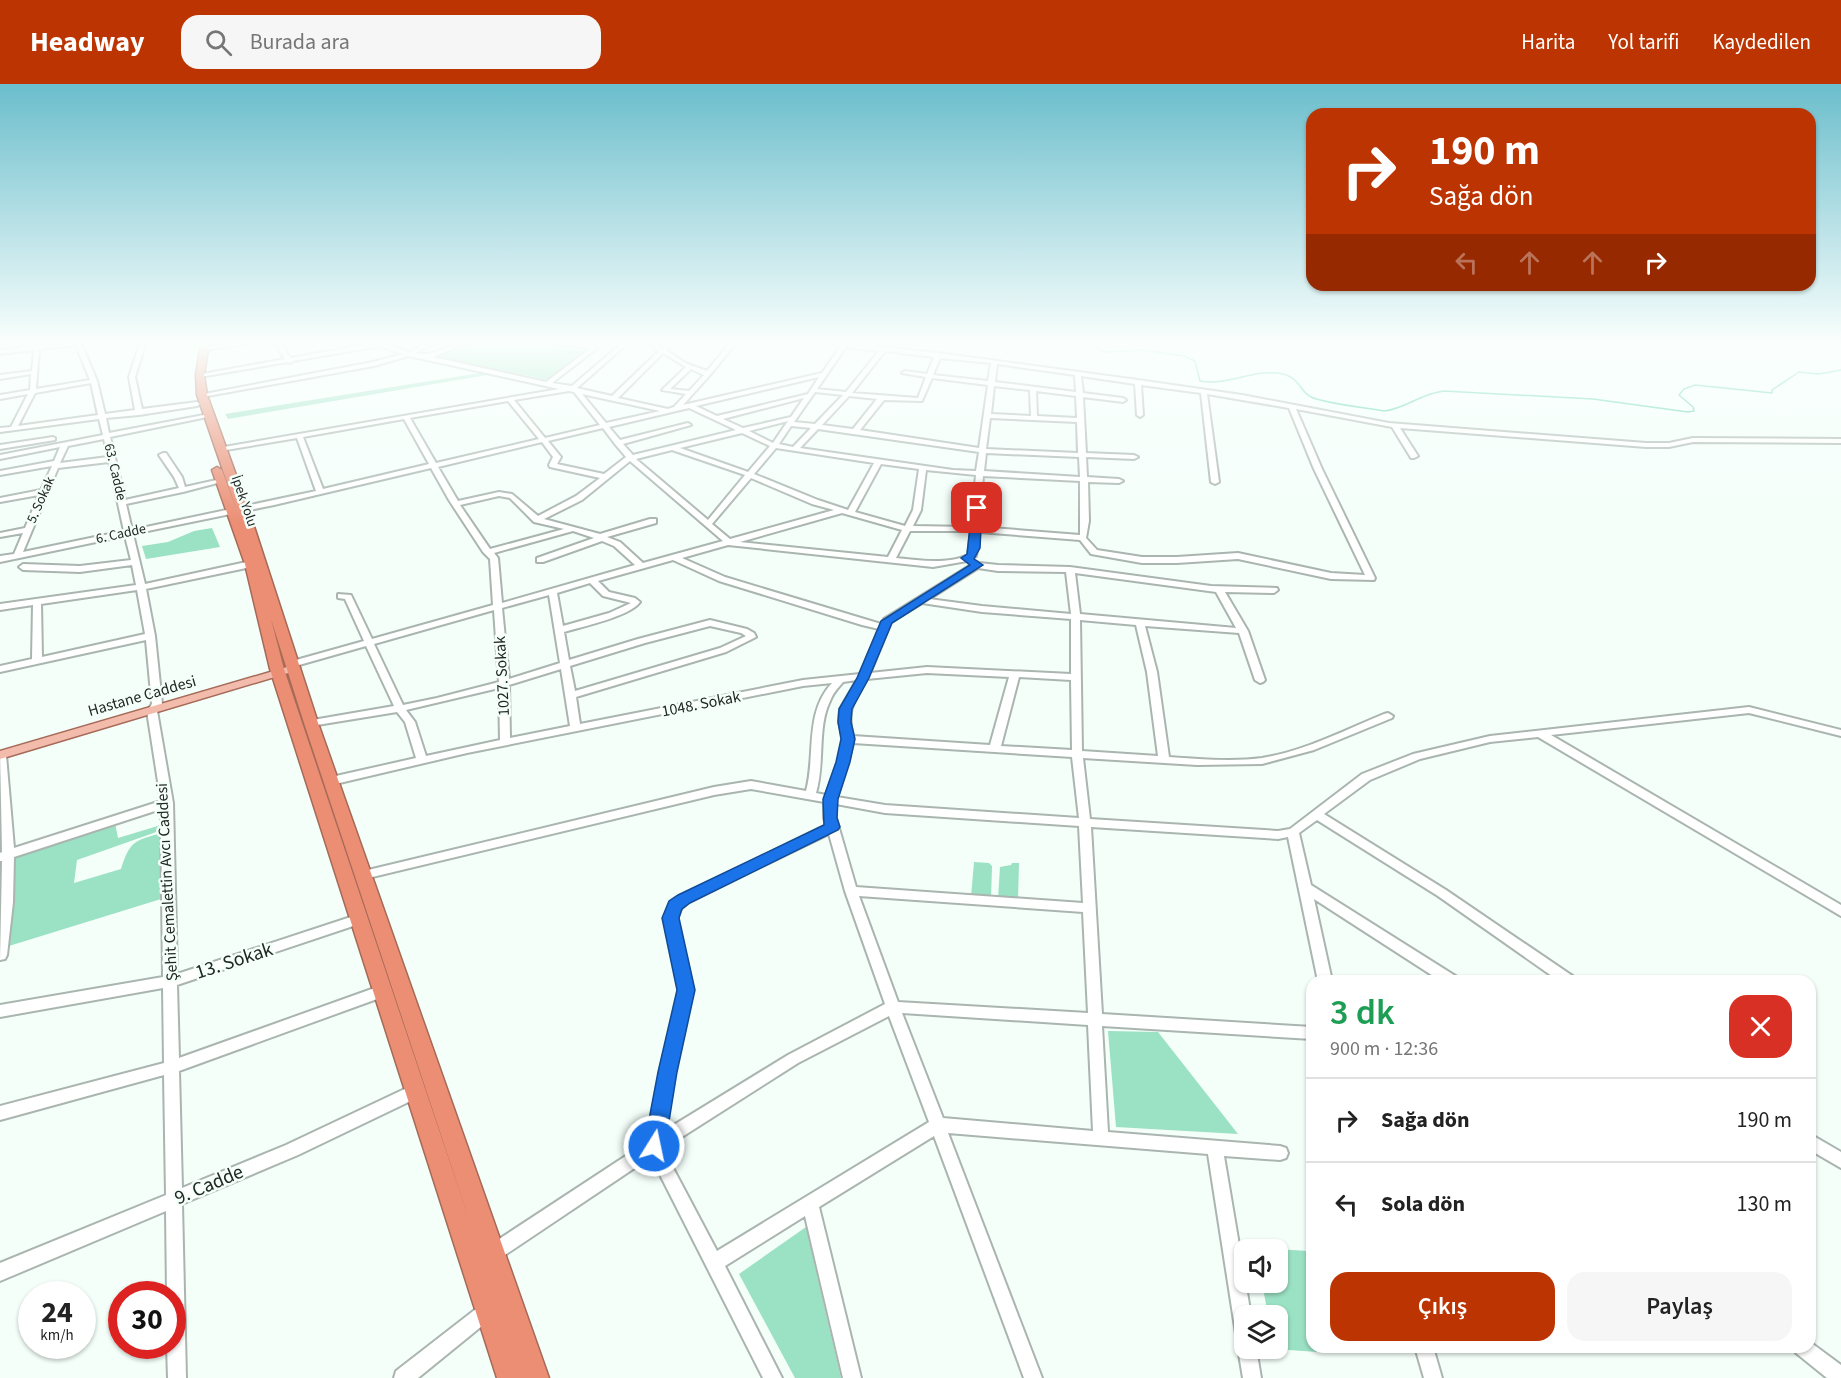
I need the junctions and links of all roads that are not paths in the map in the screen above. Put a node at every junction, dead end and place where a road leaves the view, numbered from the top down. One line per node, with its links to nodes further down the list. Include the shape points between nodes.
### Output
1 (27, 403): 39 (street)
2 (100, 403): 28 (street, 63. Cadde)
3 (137, 403): 25 (street)
4 (180, 403): 25 (street)
5 (200, 403): 29 (highway, İpek Yolu)
6 (485, 403): 30 (street)
7 (514, 403): 45 (street)
8 (586, 403): 37 (street)
9 (637, 403): 24 (street)
10 (680, 403): 24 (street)
11 (702, 403): 22 (street, 6. Cadde)
12 (770, 403): 31 (street)
13 (804, 403): 34 (street)
14 (839, 403): 38 (street)
15 (878, 403): 42 (street)
16 (989, 403): 27 (street)
17 (1033, 403): 32 (street)
18 (1081, 403): 33 (street)
19 (1139, 403): 26 (street)
20 (1205, 403): 73 (street)
21 (1275, 403): 23 (street)
22 (691, 406): 24 (street, 6. Cadde); 31 (street)
23 (1291, 406): 36 (street); 93 (street, via 1371,578 1331,576 1238,556 1142,560 1094,552)
24 (673, 410): 37 (street, 6. Cadde)
25 (139, 413): 28 (street)
26 (1140, 415)
27 (987, 416): 32 (street); 54 (street)
28 (103, 417): 39 (street); 43 (street, 63. Cadde)
29 (204, 417): 43 (street); 51 (highway); 72 (highway, İpek Yolu)
30 (406, 417): 44 (street); 64 (street)
31 (717, 418): 41 (street)
32 (1034, 418): 33 (street)
33 (1080, 420): 56 (street)
34 (792, 421): 38 (street); 41 (street); 49 (street)
35 (688, 425): 47 (street)
36 (1395, 426): 46 (street, via 1646,445 1693,440); 57 (street)
37 (604, 427): 45 (street, 6. Cadde); 47 (street)
38 (818, 427): 42 (street); 53 (street)
39 (13, 429): 40 (street)
40 (0, 430)
41 (742, 430): 49 (street); 52 (street)
42 (855, 431): 54 (street)
43 (106, 434): 48 (street); 50 (street); 61 (street, 63. Cadde)
44 (299, 435): 51 (street); 76 (street)
45 (544, 441): 64 (street, 6. Cadde); 69 (street, via 557,457 553,465)
46 (1841, 441)
47 (617, 442): 59 (street)
48 (65, 444): 58 (street); 63 (street, 5. Sokak)
49 (775, 446): 53 (street); 67 (street)
50 (0, 447)
51 (219, 448): 80 (highway)
52 (673, 448): 59 (street); 67 (street)
53 (796, 448): 62 (street)
54 (983, 451): 56 (street); 68 (street)
55 (163, 455): 74 (street)
56 (1083, 455): 60 (street); 70 (street)
57 (1414, 456)
58 (0, 457): 66 (street)
59 (630, 457): 69 (street); 85 (street)
60 (1134, 457)
61 (112, 459): 63 (street); 78 (street, 63. Cadde)
62 (879, 460): 65 (street); 82 (street)
63 (57, 464): 66 (street); 75 (street, 5. Sokak)
64 (435, 465): 76 (street, 6. Cadde); 79 (street)
65 (923, 467): 68 (street); 87 (street, via 917,510)
66 (0, 473)
67 (751, 475): 81 (street); 85 (street)
68 (980, 475): 70 (street); 89 (street)
69 (606, 477): 83 (street, via 579,498)
70 (1084, 480): 71 (street); 93 (street)
71 (1119, 481)
72 (221, 482): 74 (street); 80 (highway, İpek Yolu)
73 (1215, 482)
74 (183, 490): 78 (street)
75 (45, 492): 77 (street); 88 (street, 5. Sokak)
76 (320, 492): 80 (street, 6. Cadde)
77 (0, 500)
78 (122, 503): 90 (street, 63. Cadde)
79 (456, 504): 83 (street, via 506,494); 95 (street)
80 (237, 509): 90 (street, 6. Cadde); 103 (highway, İpek Yolu); 127 (highway)
81 (840, 511): 82 (street); 94 (street)
82 (850, 513): 87 (street)
83 (537, 520): 86 (street)
84 (652, 521): 92 (street)
85 (708, 524): 94 (street)
86 (573, 529): 92 (street); 95 (street)
87 (907, 529): 89 (street); 100 (street)
88 (28, 530): 91 (street); 96 (street, 5. Sokak)
89 (976, 530): 93 (street); 102 (street)
90 (129, 532): 96 (street, 6. Cadde); 101 (street, Şehit Cemalettin Avcı Caddesi)
91 (0, 535)
92 (600, 537): 99 (street); 105 (street, via 617,544)
93 (1082, 538)
94 (730, 543): 97 (street); 100 (street)
95 (490, 552): 116 (street, 1027. Sokak, via 494,558)
96 (16, 556): 98 (street, 6. Cadde)
97 (675, 558): 105 (street); 119 (street, via 722,579)
98 (0, 559)
99 (540, 560)
100 (891, 560): 102 (street)
101 (135, 562): 104 (street, via 80,569); 108 (street, Şehit Cemalettin Avcı Caddesi)
102 (972, 562): 106 (street, via 998,568); 113 (street)
103 (250, 564): 108 (street); 127 (highway, İpek Yolu)
104 (23, 567)
105 (642, 567): 107 (street)
106 (1070, 570): 109 (street); 117 (street)
107 (593, 581): 111 (street); 120 (street, via 606,594 635,604)
108 (141, 586): 114 (street); 122 (street, Şehit Cemalettin Avcı Caddesi)
109 (1219, 589): 110 (street); 121 (street)
110 (1274, 590)
111 (553, 592): 116 (street); 120 (street)
112 (341, 596): 123 (street, via 348,597)
113 (920, 600): 117 (street); 119 (street, via 895,614)
114 (38, 602): 115 (street); 124 (street)
115 (0, 607)
116 (498, 608): 123 (street); 133 (street, 1027. Sokak)
117 (1075, 616): 118 (street); 129 (street)
118 (1140, 623): 121 (street); 147 (street, via 1152,672)
119 (884, 627): 130 (street)
120 (560, 630): 125 (street)
121 (1243, 631): 131 (street)
122 (150, 636): 124 (street); 135 (street, Şehit Cemalettin Avcı Caddesi)
123 (371, 643): 127 (street); 136 (street)
124 (37, 661): 126 (street)
125 (566, 665): 133 (street); 134 (street); 134 (street, via 710,623 744,631 751,637 702,656)
126 (0, 669)
127 (286, 669): 135 (main road, Hastane Caddesi); 138 (highway); 165 (highway)
128 (1015, 674): 129 (street, 1048. Sokak); 130 (street, 1048. Sokak, via 927,670); 144 (street)
129 (1076, 677): 146 (street)
130 (863, 678): 132 (street, 1048. Sokak); 142 (street, via 846,709)
131 (1260, 680)
132 (839, 681): 139 (street, 1048. Sokak, via 803,683); 150 (street, via 822,704)
133 (504, 683): 136 (street); 143 (street, 1027. Sokak)
134 (571, 695): 139 (street)
135 (154, 708): 145 (main road, Hastane Caddesi); 152 (street, Şehit Cemalettin Avcı Caddesi)
136 (400, 709): 138 (street, via 348,714); 148 (street, via 410,722)
137 (1388, 716): 147 (street, via 1301,751 1263,761)
138 (311, 723): 149 (highway)
139 (576, 729): 143 (street, 1048. Sokak)
140 (1841, 733): 141 (street, via 1749,710)
141 (1541, 734): 154 (street, via 1490,738 1417,756 1366,777); 164 (street)
142 (848, 739): 144 (street); 151 (street)
143 (505, 743): 148 (street, 1048. Sokak)
144 (995, 748): 146 (street)
145 (0, 753): 153 (street)
146 (1078, 753): 147 (street); 155 (street)
147 (1164, 758)
148 (422, 761): 149 (street, 1048. Sokak)
149 (331, 781): 159 (highway)
150 (810, 796): 151 (street); 159 (street, via 751,785 714,791)
151 (830, 799): 155 (street, via 885,809); 156 (street)
152 (167, 803): 158 (street); 170 (street, Şehit Cemalettin Avcı Caddesi)
153 (3, 804): 158 (street)
154 (1317, 815): 157 (street); 169 (street, via 1442,893)
155 (1085, 822): 157 (street, via 1278,835); 163 (street)
156 (832, 827): 162 (street); 182 (street, via 675,906 671,918 686,990)
157 (1293, 832): 160 (street)
158 (4, 855): 161 (street)
159 (364, 875): 188 (highway)
160 (1304, 887): 167 (street); 168 (street)
161 (4, 889): 166 (street)
162 (851, 891): 163 (street); 172 (street)
163 (1090, 908): 174 (street)
164 (1841, 911)
165 (360, 919): 170 (street, 13. Sokak); 171 (highway)
166 (0, 955)
167 (1324, 975)
168 (1443, 975)
169 (1560, 975)
170 (172, 981): 173 (street, 13. Sokak); 176 (street, Şehit Cemalettin Avcı Caddesi)
171 (383, 991): 176 (street); 177 (highway)
172 (892, 1007): 174 (street); 179 (street); 182 (street, via 793,1059)
173 (0, 1011)
174 (1094, 1020): 175 (street); 180 (street)
175 (1306, 1033)
176 (172, 1067): 178 (street); 186 (street, Şehit Cemalettin Avcı Caddesi)
177 (416, 1091): 186 (street, 9. Cadde, via 292,1150); 192 (highway)
178 (0, 1113)
179 (938, 1125): 180 (street); 187 (street); 203 (street)
180 (1101, 1137): 183 (street)
181 (1816, 1145): 185 (street)
182 (654, 1146): 188 (street); 189 (street)
183 (1215, 1148): 184 (street); 191 (street)
184 (1280, 1154)
185 (1841, 1161)
186 (173, 1200): 190 (street, 9. Cadde); 197 (street, Şehit Cemalettin Avcı Caddesi)
187 (810, 1203): 189 (street); 202 (street)
188 (493, 1253): 200 (highway)
189 (714, 1263): 201 (street)
190 (0, 1272)
191 (1240, 1305)
192 (488, 1310): 198 (street); 199 (highway)
193 (1426, 1353): 205 (street)
194 (1810, 1353): 196 (street)
195 (1249, 1359): 204 (street)
196 (1841, 1377)
197 (177, 1378)
198 (403, 1378)
199 (510, 1378)
200 (537, 1378)
201 (773, 1378)
202 (852, 1378)
203 (1033, 1378)
204 (1252, 1378)
205 (1433, 1378)

